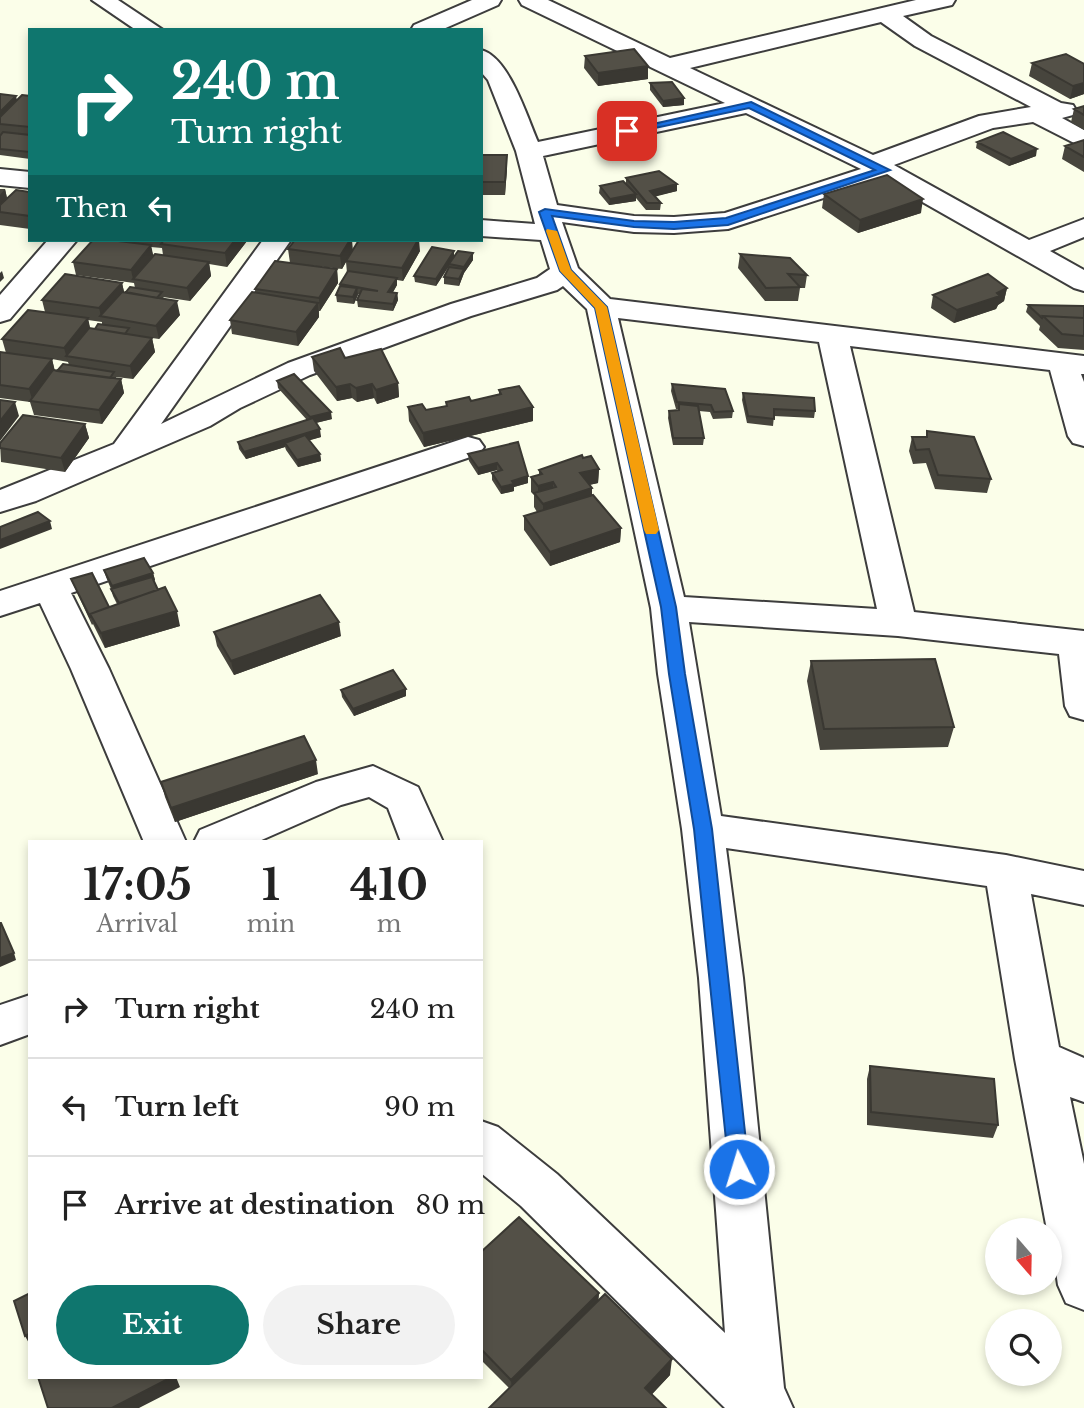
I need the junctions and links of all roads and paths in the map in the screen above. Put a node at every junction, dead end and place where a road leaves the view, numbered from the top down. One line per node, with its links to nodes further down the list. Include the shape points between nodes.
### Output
1 (103, 0): 8 (street)
2 (490, 0): 7 (street)
3 (530, 0): 11 (street)
4 (944, 0): 6 (street)
5 (430, 2): 7 (street)
6 (885, 14): 11 (street); 14 (street)
7 (459, 18): 9 (street)
8 (149, 28)
9 (428, 28)
10 (483, 59): 16 (street, via 499,79)
11 (668, 66): 12 (street)
12 (751, 105): 16 (street); 17 (street)
13 (1084, 108): 14 (street)
14 (1047, 112): 15 (street); 17 (street, via 988,121)
15 (1084, 140)
16 (528, 151): 20 (street)
17 (878, 167): 20 (street, via 728,221); 25 (street)
18 (0, 177): 19 (street)
19 (28, 180)
20 (548, 223): 22 (street); 26 (street)
21 (1084, 227): 25 (street)
22 (483, 228)
23 (61, 242): 29 (street)
24 (276, 242): 34 (street)
25 (1027, 251): 27 (street)
26 (565, 271): 28 (street); 34 (street, via 547,284 299,369)
27 (1084, 282)
28 (601, 307): 30 (street); 38 (street)
29 (0, 313)
30 (832, 335): 31 (street); 39 (street)
31 (1074, 364): 32 (street)
32 (1084, 436)
33 (468, 447): 36 (street)
34 (125, 451): 35 (street)
35 (0, 501)
36 (50, 587): 37 (street); 43 (street)
37 (0, 604)
38 (669, 607): 39 (street); 42 (street)
39 (898, 623): 40 (street)
40 (1080, 644): 41 (street)
41 (1084, 706)
42 (703, 829): 46 (street); 54 (street)
43 (164, 840)
44 (220, 840): 45 (street, via 330,793 373,781 404,798)
45 (421, 840)
46 (1006, 872): 47 (street); 50 (street)
47 (1084, 888)
48 (28, 1015): 49 (street)
49 (0, 1025)
50 (1038, 1059): 51 (street); 53 (street)
51 (1084, 1082)
52 (483, 1145): 54 (street, via 538,1190)
53 (1084, 1285)
54 (759, 1406)

